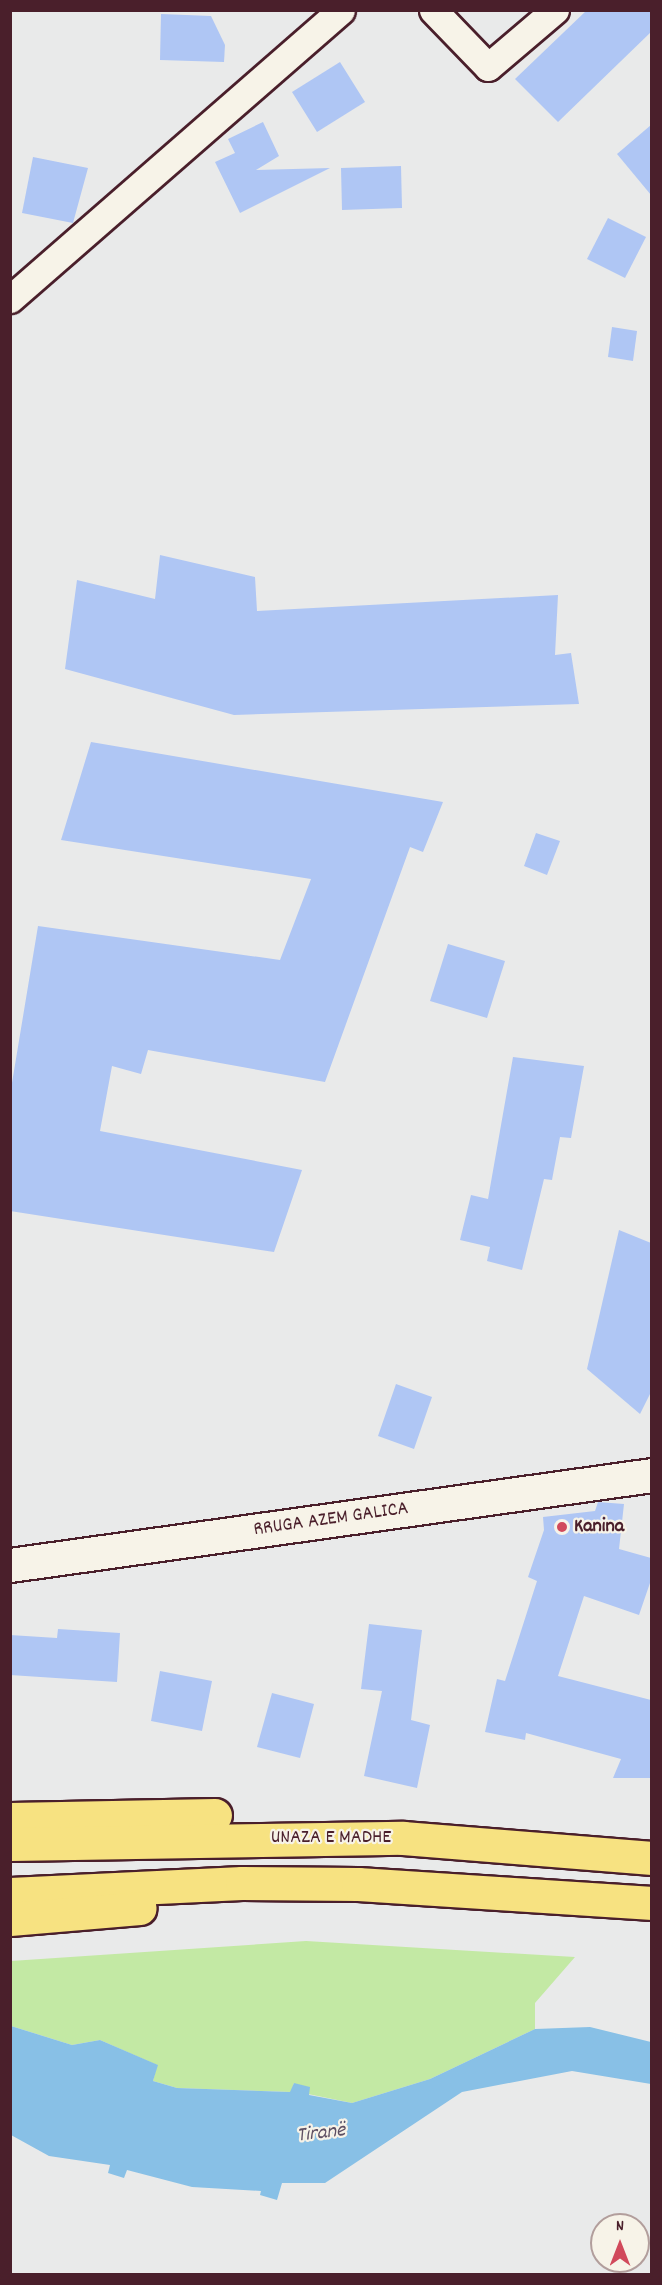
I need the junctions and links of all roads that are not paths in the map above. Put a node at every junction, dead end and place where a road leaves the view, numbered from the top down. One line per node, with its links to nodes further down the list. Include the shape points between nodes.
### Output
1 (341, 10): 4 (street)
2 (433, 10): 3 (street, via 488,67)
3 (555, 10)
4 (10, 299)
5 (651, 1475): 6 (main road, RRUGA AZEM GALICA)
6 (10, 1564)
7 (10, 1820): 8 (highway, via 314,1818 374,1825)
8 (403, 1838): 9 (highway, UNAZA E MADHE); 10 (highway, UNAZA E MADHE)
9 (10, 1844)
10 (651, 1858)
11 (450, 1890): 12 (highway, via 242,1882); 13 (highway); 14 (highway, via 370,1903 200,1905)
12 (10, 1894)
13 (651, 1903)
14 (10, 1919)

